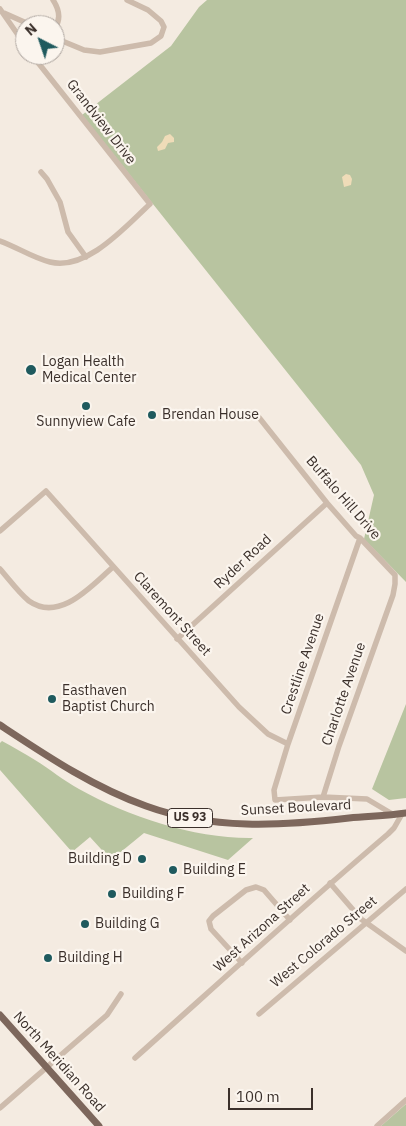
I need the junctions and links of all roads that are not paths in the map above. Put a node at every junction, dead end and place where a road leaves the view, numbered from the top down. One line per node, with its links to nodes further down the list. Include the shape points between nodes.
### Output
1 (54, 0): 4 (street)
2 (127, 0): 7 (street, via 148,10 161,21 164,27 161,36 151,43 100,52)
3 (1, 10): 5 (street); 6 (street)
4 (59, 15)
5 (15, 17)
6 (15, 30)
7 (65, 42)
8 (40, 65): 11 (street, Grandview Drive, via 150,204)
9 (41, 172): 11 (street, via 60,202 68,232)
10 (0, 241): 11 (street, via 51,262 72,263)
11 (86, 257)
12 (258, 415): 13 (street, Buffalo Hill Drive)
13 (327, 503): 15 (street, Buffalo Hill Drive); 19 (street, Ryder Road)
14 (0, 532): 16 (street, Claremont Street, via 46,491)
15 (360, 538): 18 (street, Buffalo Hill Drive, via 395,575); 21 (street, Crestline Avenue)
16 (113, 567): 17 (street, via 75,599 63,605 48,606 28,600); 19 (street, Claremont Street)
17 (0, 569)
18 (390, 600): 22 (street, Charlotte Avenue)
19 (177, 639): 21 (street, Claremont Street, via 253,722)
20 (0, 725): 24 (main road, Sunset Boulevard / US 93, via 108,791 180,816 212,822 278,825)
21 (288, 744): 22 (street, Crestline Avenue, via 274,790 275,800)
22 (323, 797): 24 (street, via 367,798)
23 (404, 813): 24 (main road, Sunset Boulevard / US 93); 25 (street, West Arizona Street, via 388,834)
24 (394, 815)
25 (330, 883): 27 (street, West Arizona Street); 28 (street)
26 (406, 890): 28 (street, West Colorado Street)
27 (290, 920): 30 (street, West Arizona Street); 30 (street, via 264,890 256,886 213,916 209,921 211,929)
28 (366, 923): 29 (street); 32 (street, West Colorado Street)
29 (406, 951)
30 (242, 963): 34 (street, West Arizona Street)
31 (121, 994): 35 (street, via 107,1015)
32 (259, 1014)
33 (0, 1015): 35 (main road, North Meridian Road)
34 (135, 1058)
35 (47, 1068): 37 (street); 38 (main road, North Meridian Road)
36 (406, 1100): 39 (street)
37 (0, 1108)
38 (99, 1126)
39 (377, 1126)

